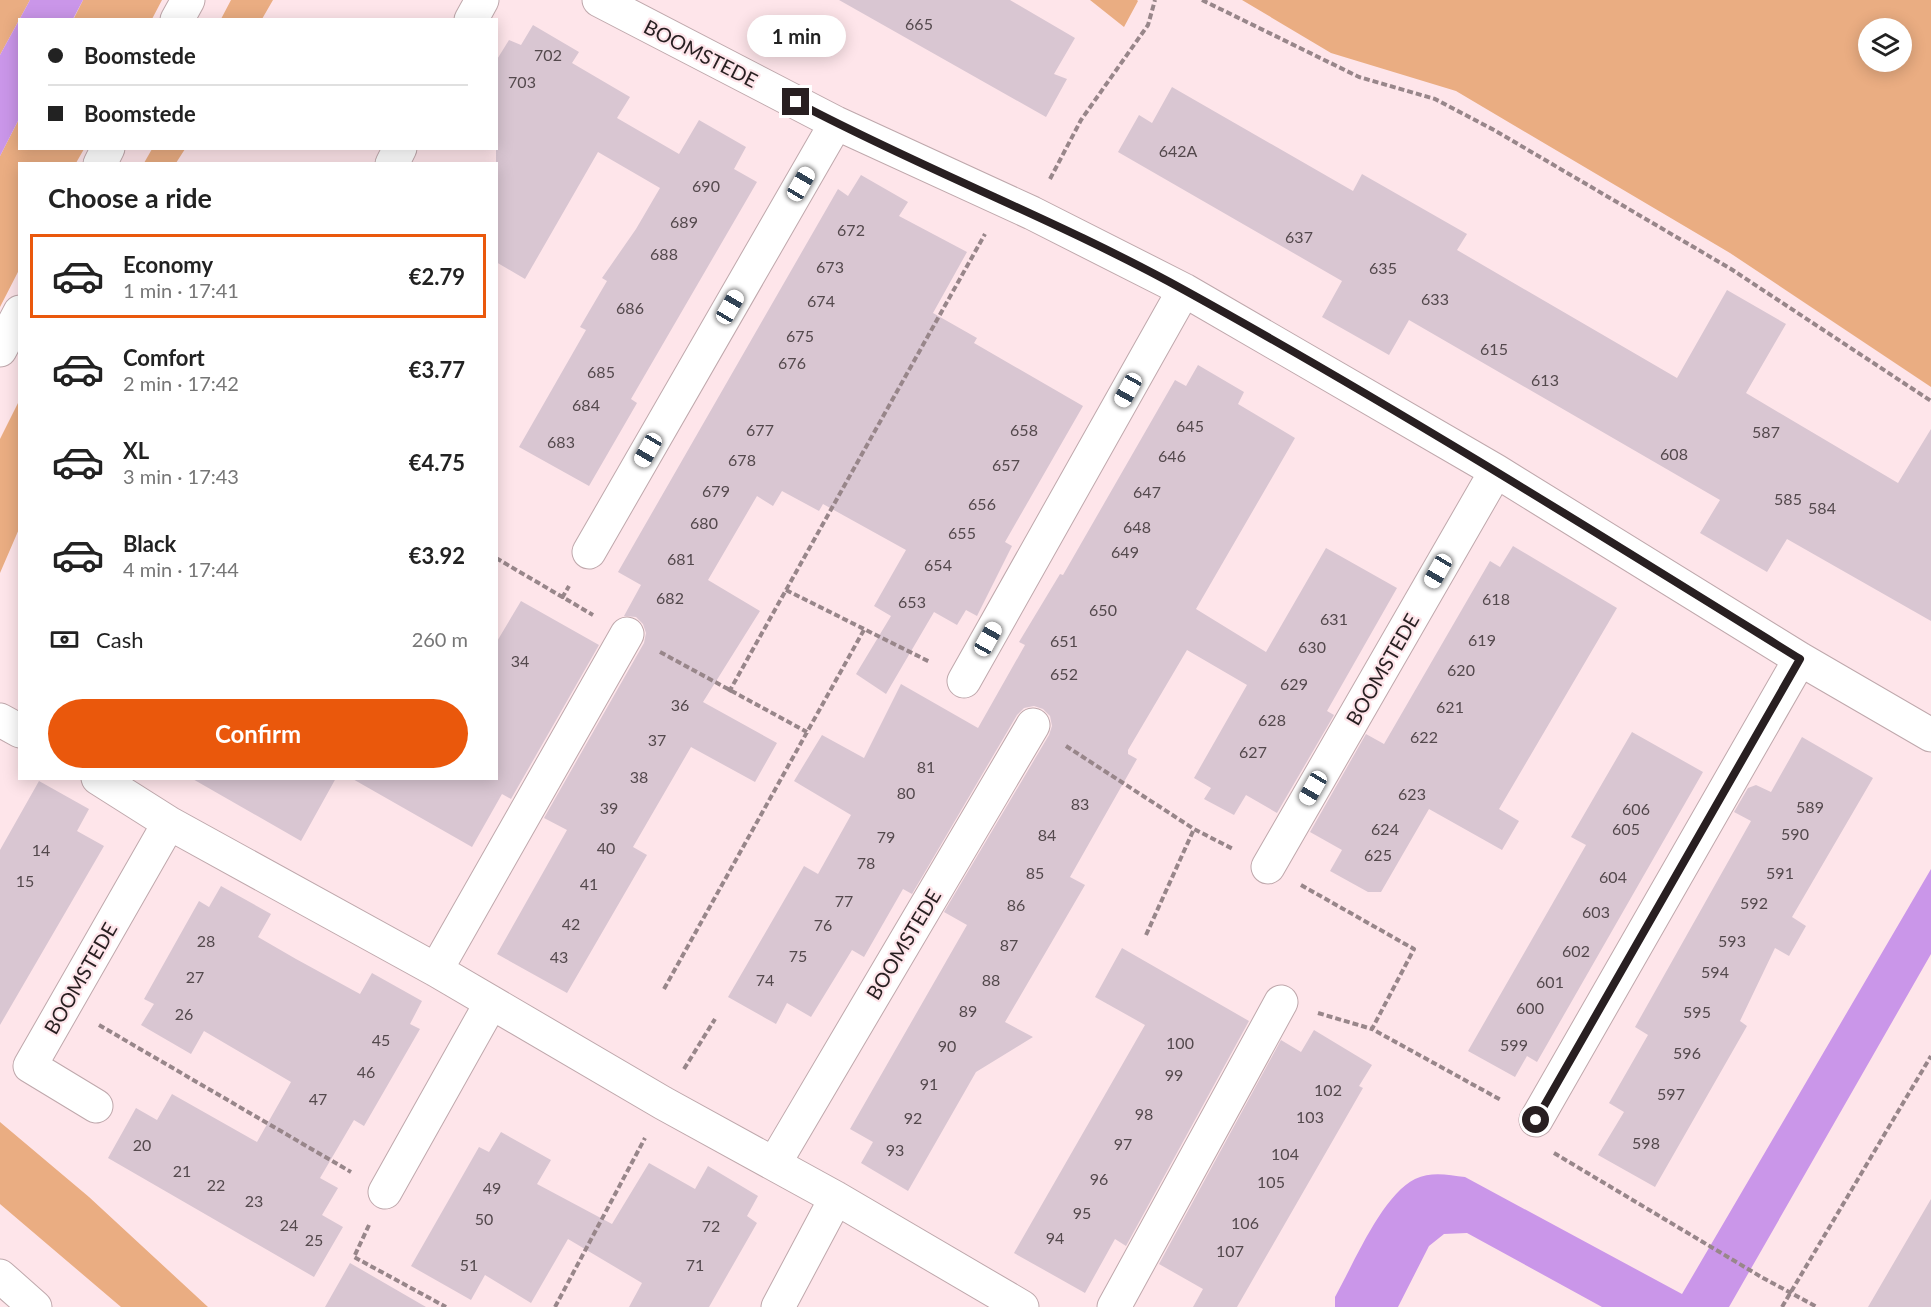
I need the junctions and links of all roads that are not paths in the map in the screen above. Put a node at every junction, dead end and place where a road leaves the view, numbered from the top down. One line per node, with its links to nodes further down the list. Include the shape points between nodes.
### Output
1 (188, 0): 4 (street)
2 (482, 0): 5 (street)
3 (599, 0): 6 (street, BOOMSTEDE)
4 (178, 18)
5 (472, 18)
6 (836, 123): 7 (street, BOOMSTEDE, via 1018,206); 11 (street)
7 (1184, 290): 10 (street, BOOMSTEDE); 14 (street)
8 (18, 316): 9 (street)
9 (0, 350)
10 (1496, 471): 13 (street, BOOMSTEDE); 22 (street, BOOMSTEDE)
11 (589, 552)
12 (627, 634): 23 (street)
13 (1800, 659): 18 (street, BOOMSTEDE); 27 (street)
14 (964, 681)
15 (0, 720): 17 (street)
16 (1033, 725): 28 (street, BOOMSTEDE)
17 (18, 730)
18 (1931, 735)
19 (105, 780): 20 (street)
20 (135, 788): 21 (street)
21 (169, 823): 23 (street); 26 (street, BOOMSTEDE, via 30,1066)
22 (1268, 867)
23 (436, 970): 25 (street)
24 (1281, 1002): 35 (street)
25 (491, 1003): 28 (street); 29 (street)
26 (96, 1106)
27 (1536, 1120)
28 (774, 1164): 30 (street)
29 (385, 1192)
30 (836, 1198): 33 (street); 34 (street)
31 (0, 1276): 32 (street)
32 (35, 1307)
33 (778, 1307)
34 (1022, 1307)
35 (1113, 1307)

